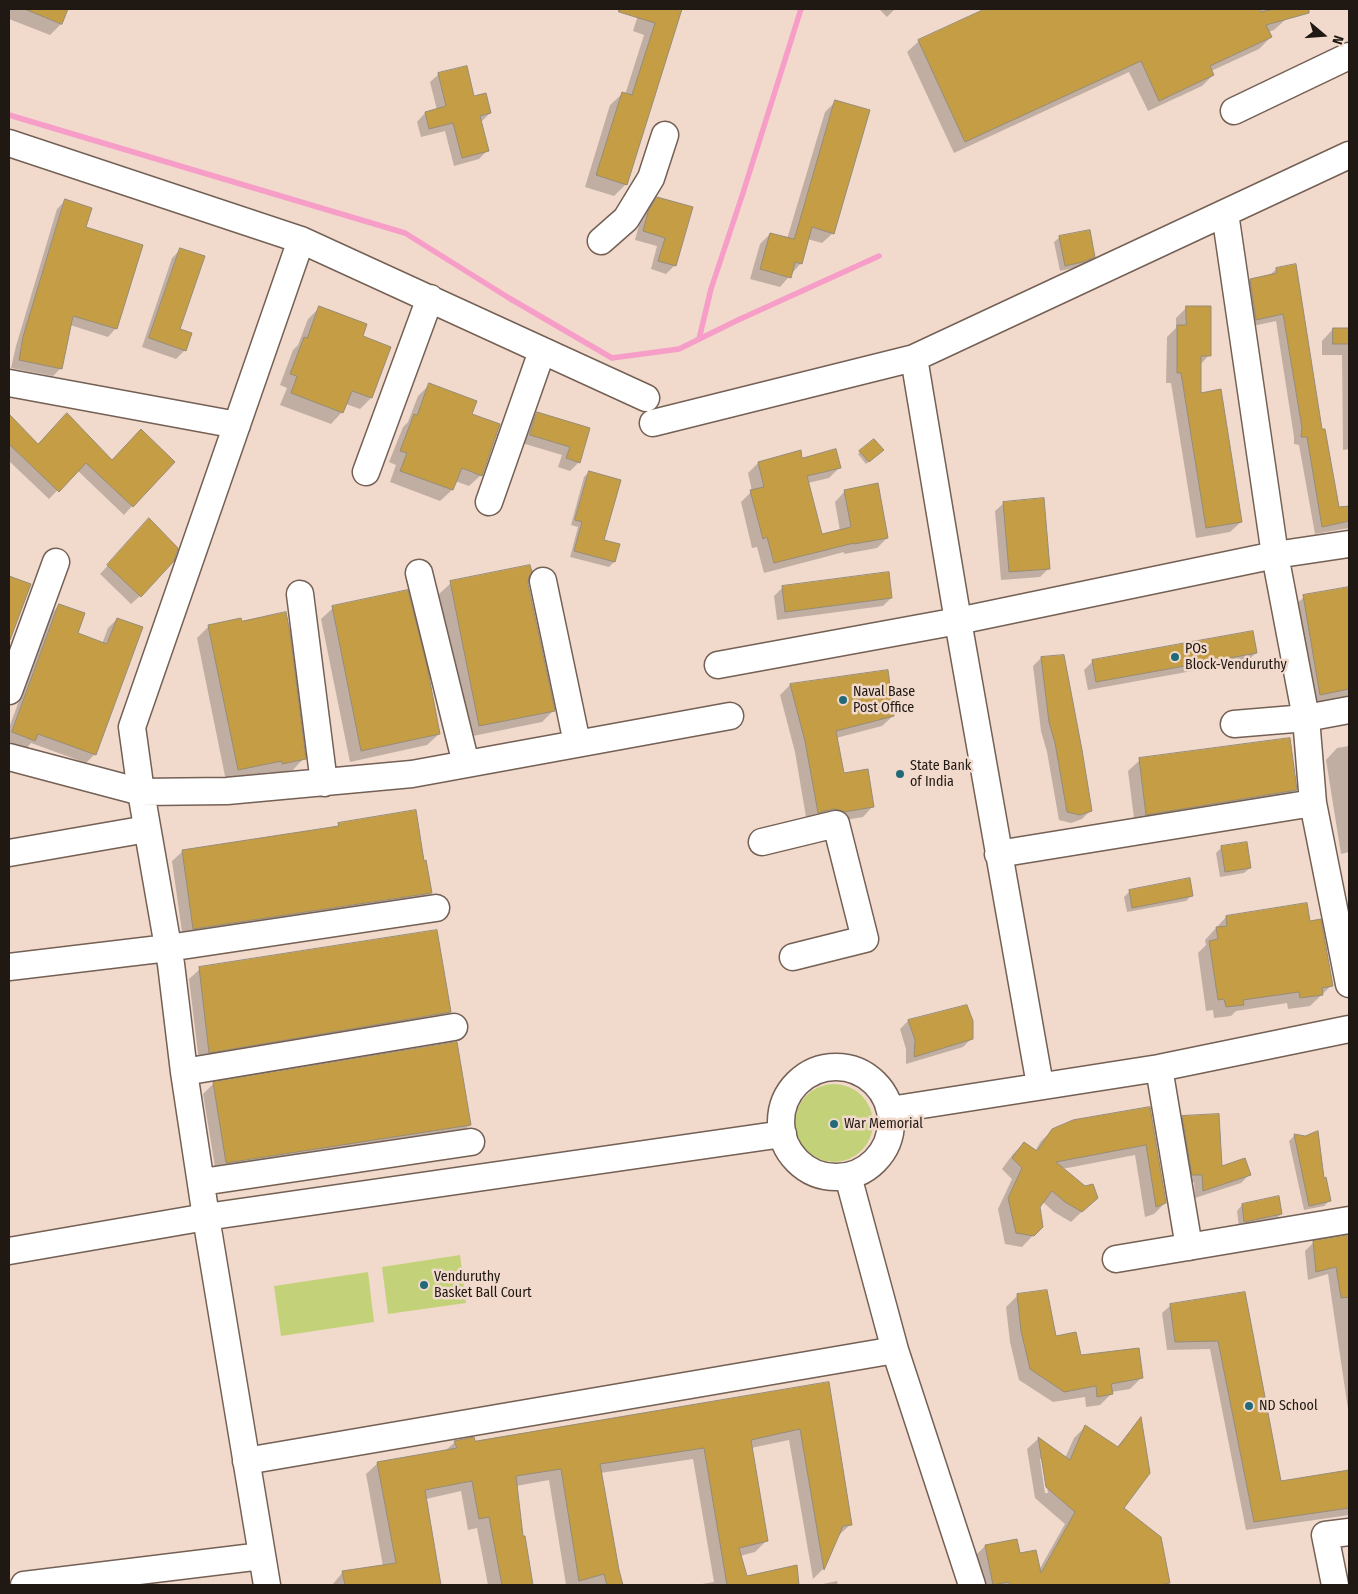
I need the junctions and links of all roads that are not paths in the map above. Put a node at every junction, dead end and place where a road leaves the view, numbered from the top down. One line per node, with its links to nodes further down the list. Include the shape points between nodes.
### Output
1 (1349, 56): 2 (street)
2 (1234, 111)
3 (665, 134): 8 (street, via 651,178 626,219)
4 (9, 143): 7 (street)
5 (1349, 155): 6 (street)
6 (1225, 213): 11 (street); 19 (street)
7 (301, 240): 9 (street); 15 (street)
8 (601, 241)
9 (430, 298): 10 (street); 16 (street)
10 (542, 351): 13 (street); 17 (street)
11 (914, 358): 14 (street); 24 (street)
12 (9, 383): 15 (street)
13 (646, 398)
14 (653, 423)
15 (237, 424): 35 (street, via 132,728)
16 (366, 472)
17 (489, 502)
18 (1349, 544): 19 (street)
19 (1275, 555): 24 (street); 29 (street)
20 (56, 562): 26 (street)
21 (419, 573): 33 (street)
22 (543, 580): 31 (street)
23 (300, 594): 34 (street)
24 (958, 621): 25 (street); 40 (street)
25 (718, 665)
26 (9, 691)
27 (1349, 710): 29 (street)
28 (730, 716): 31 (street)
29 (1306, 718): 30 (street); 36 (street)
30 (1234, 724)
31 (577, 743): 33 (street)
32 (9, 757): 35 (street)
33 (466, 764): 34 (street, via 412,774)
34 (324, 783): 35 (street, via 227,791)
35 (141, 792): 37 (street)
36 (1313, 803): 40 (street); 45 (street)
37 (148, 829): 39 (street); 42 (street)
38 (762, 842): 43 (street, via 836,824 865,939)
39 (9, 853)
40 (998, 854): 50 (street)
41 (436, 908): 42 (street)
42 (168, 948): 44 (street); 49 (street)
43 (793, 957)
44 (9, 967)
45 (1349, 984)
46 (454, 1027): 49 (street)
47 (1349, 1029): 48 (street)
48 (1159, 1068): 50 (street); 58 (street)
49 (184, 1072): 55 (street)
50 (1040, 1085): 51 (street)
51 (890, 1110): 52 (street, via 883,1093 872,1080 856,1071 839,1067 821,1069 794,1087 782,1117); 54 (street, via 887,1144 878,1158 864,1170)
52 (783, 1134): 54 (street, via 789,1150 814,1173); 56 (street)
53 (471, 1142): 55 (street)
54 (848, 1176): 61 (street)
55 (202, 1182): 56 (street)
56 (206, 1217): 59 (street); 62 (street)
57 (1349, 1220): 58 (street)
58 (1189, 1247): 60 (street)
59 (9, 1251)
60 (1116, 1259)
61 (895, 1350): 62 (street); 67 (street)
62 (246, 1461): 64 (street)
63 (1349, 1532): 68 (street, via 1325,1535)
64 (262, 1556): 65 (street); 66 (street)
65 (24, 1585)
66 (267, 1585)
67 (972, 1585)
68 (1335, 1585)

